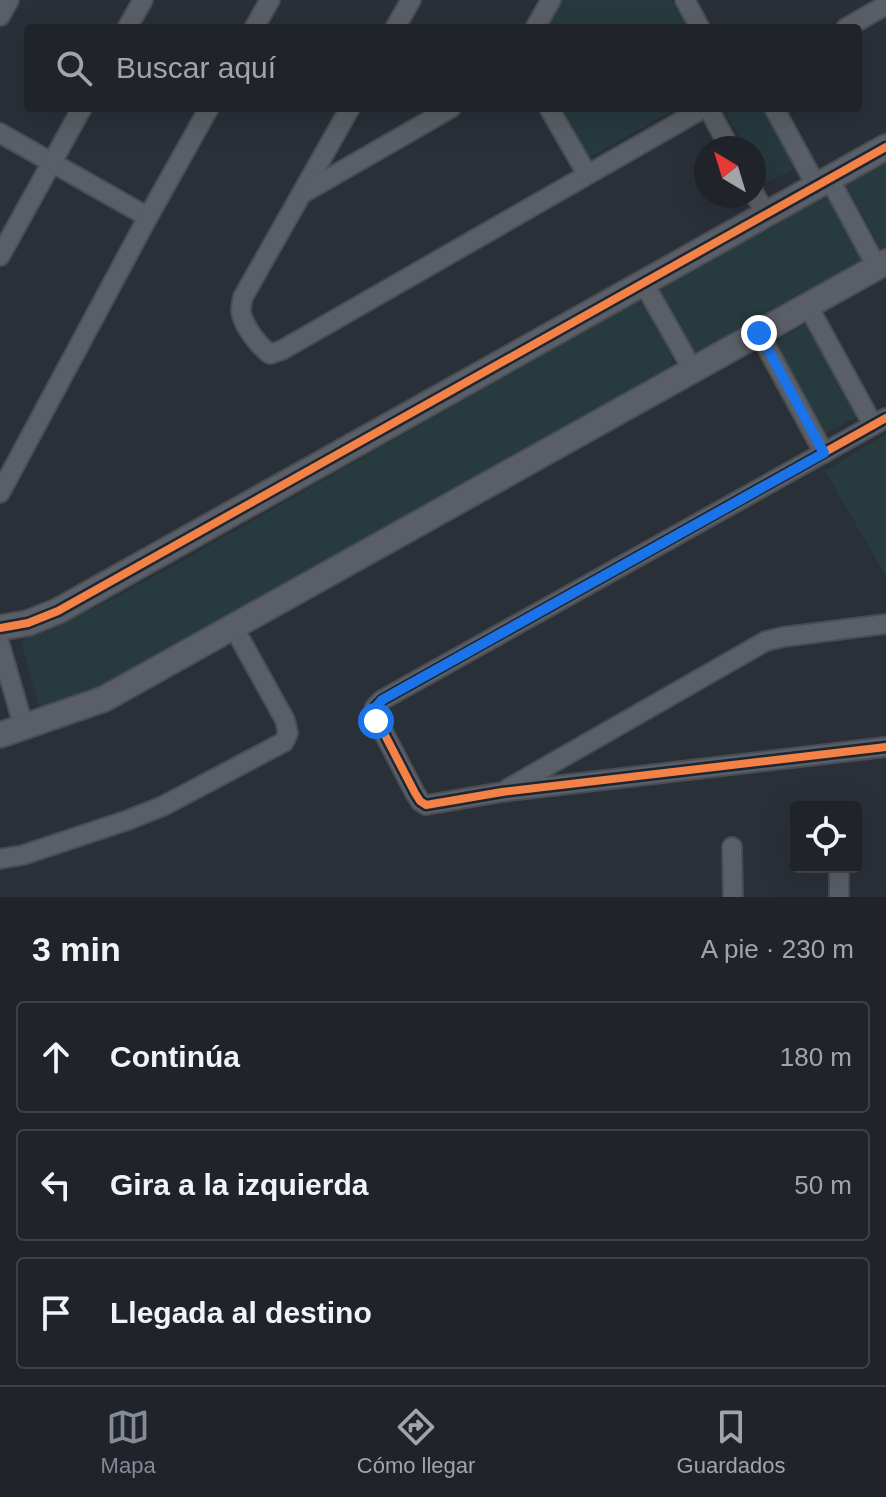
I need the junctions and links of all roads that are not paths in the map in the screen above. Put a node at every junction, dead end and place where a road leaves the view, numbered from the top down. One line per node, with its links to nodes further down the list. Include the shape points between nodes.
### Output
1 (9, 0): 8 (street)
2 (143, 0): 9 (street)
3 (270, 0): 10 (street)
4 (411, 0): 11 (street)
5 (551, 0): 12 (street)
6 (685, 0): 13 (street)
7 (886, 5): 14 (street)
8 (0, 16)
9 (129, 24)
10 (256, 24)
11 (397, 24)
12 (537, 24)
13 (698, 24)
14 (853, 24)
15 (80, 112): 26 (street)
16 (207, 112): 32 (street)
17 (348, 112): 29 (street)
18 (444, 112): 29 (street)
19 (551, 112): 27 (street)
20 (699, 112): 27 (street)
21 (708, 112): 24 (street)
22 (777, 112): 28 (street)
23 (0, 133): 26 (street)
24 (723, 136)
25 (886, 147): 28 (street)
26 (52, 162): 32 (street); 33 (street)
27 (587, 174): 29 (street, via 270,354 246,325 243,297)
28 (823, 181): 30 (street); 34 (street)
29 (302, 194)
30 (766, 201)
31 (753, 208): 35 (street)
32 (148, 217): 41 (street)
33 (0, 256)
34 (882, 264): 36 (street)
35 (643, 282): 38 (street); 44 (street, via 58,611)
36 (808, 306): 37 (street); 39 (street)
37 (759, 333): 38 (street); 40 (street)
38 (693, 370): 45 (street)
39 (879, 422): 40 (street)
40 (824, 453): 52 (street, via 375,707 376,721 420,801 426,805)
41 (6, 467): 42 (street)
42 (0, 493)
43 (886, 624): 50 (street, via 766,641)
44 (0, 628)
45 (234, 628): 47 (street, via 104,699); 54 (street, via 285,720 284,742 163,806)
46 (0, 645): 47 (street)
47 (24, 728): 48 (street)
48 (0, 735)
49 (886, 747): 51 (street)
50 (580, 748): 51 (street, via 575,766); 52 (street)
51 (591, 781): 52 (street)
52 (502, 792)
53 (732, 847): 56 (street)
54 (0, 859)
55 (839, 873): 57 (street)
56 (733, 897)
57 (839, 897)

